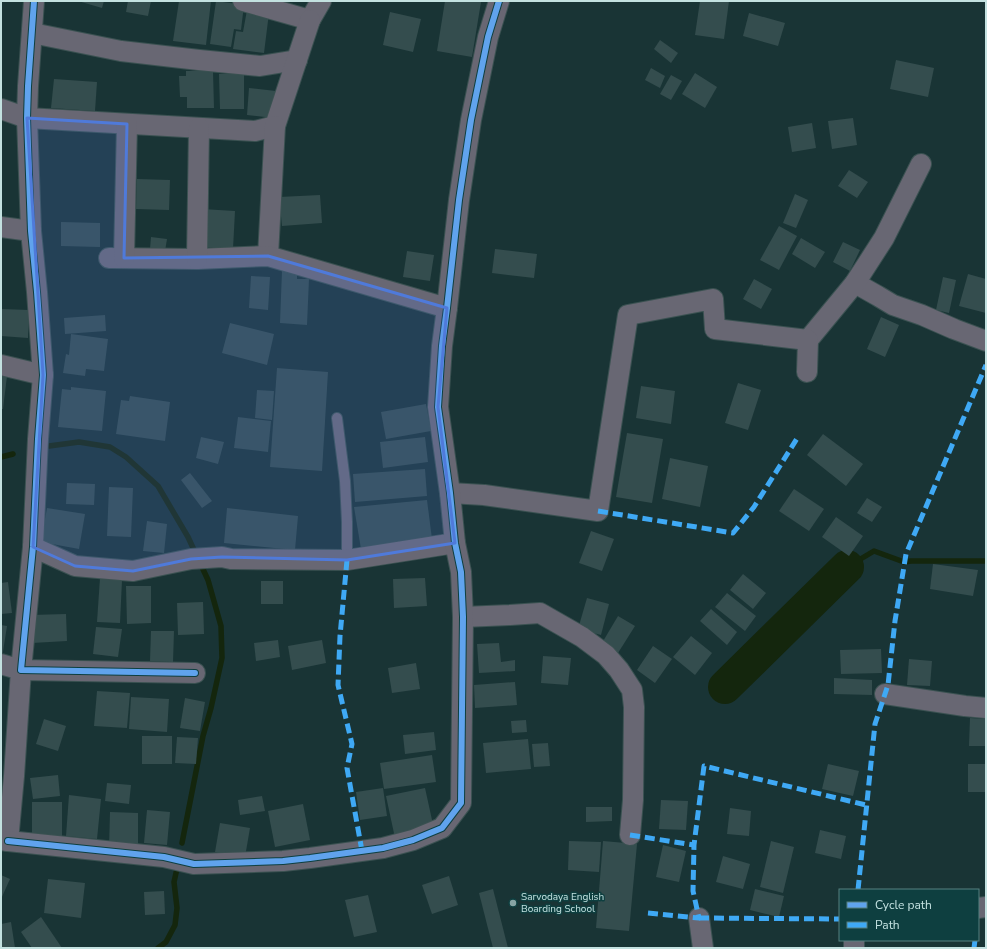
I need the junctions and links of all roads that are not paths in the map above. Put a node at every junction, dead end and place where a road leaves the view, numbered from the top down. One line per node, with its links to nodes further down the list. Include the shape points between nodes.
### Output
1 (34, 1): 6 (street)
2 (243, 1): 5 (street)
3 (321, 1): 5 (street)
4 (499, 1): 19 (street, via 488,37 472,120 459,200)
5 (310, 20): 7 (street)
6 (32, 33): 7 (street, via 121,51 199,60 260,66); 9 (street)
7 (297, 60): 11 (street)
8 (1, 109): 9 (street)
9 (27, 118): 10 (street); 15 (street)
10 (128, 124): 12 (street); 17 (street, via 117,258)
11 (275, 126): 12 (street, via 255,131); 16 (street)
12 (199, 128): 17 (street)
13 (921, 164): 18 (street, via 884,238)
14 (1, 227): 15 (street)
15 (31, 231): 24 (street)
16 (268, 256): 17 (street); 19 (street)
17 (197, 259)
18 (855, 283): 20 (street); 21 (street, via 893,305)
19 (447, 308): 26 (street, via 438,407)
20 (808, 340): 23 (street); 26 (street, via 715,329 713,299 628,315 598,511 484,495)
21 (986, 341)
22 (1, 365): 24 (street)
23 (807, 372)
24 (43, 374): 28 (street)
25 (337, 418): 29 (lane, via 345,481)
26 (450, 493): 27 (street)
27 (455, 543): 29 (street); 30 (street, via 461,572)
28 (33, 547): 29 (street, via 75,566 133,571 191,559 222,557); 32 (street)
29 (347, 560)
30 (463, 617): 36 (street, via 540,612 582,637 606,655 619,670 632,690 634,707); 37 (street, via 461,803 442,828 413,840 383,848 283,861 194,864 164,857)
31 (1, 664): 32 (street)
32 (21, 670): 33 (street); 37 (street, via 14,776)
33 (195, 673)
34 (885, 694): 35 (street)
35 (986, 708)
36 (630, 835)
37 (4, 841)
38 (699, 918): 39 (street)
39 (703, 948)

